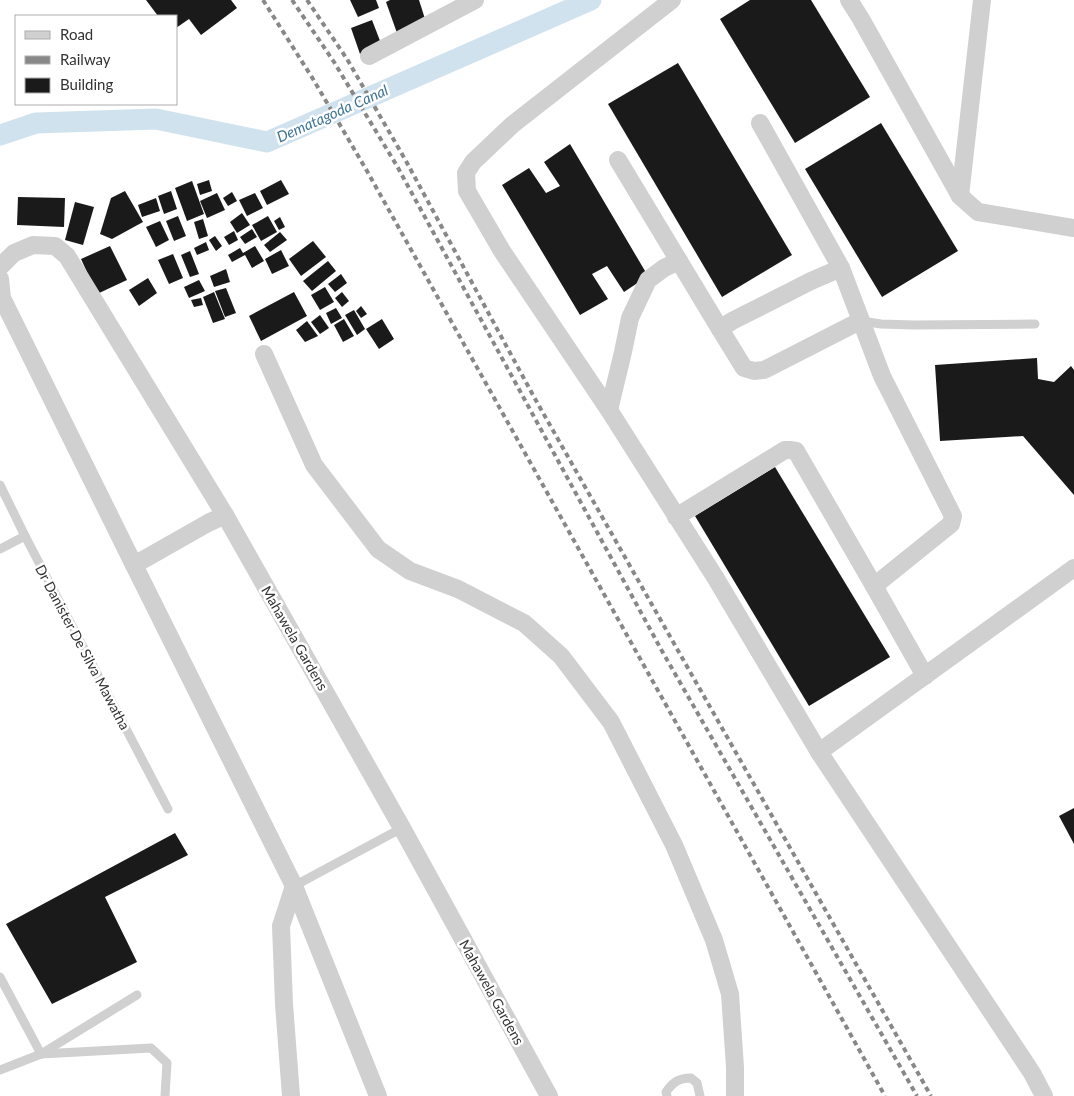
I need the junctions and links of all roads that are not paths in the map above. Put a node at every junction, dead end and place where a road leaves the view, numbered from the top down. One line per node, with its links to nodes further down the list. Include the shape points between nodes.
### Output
1 (475, 0): 5 (street)
2 (672, 0): 18 (street, via 512,125 473,162 466,173 467,191 502,250)
3 (849, 0): 8 (street)
4 (982, 0): 8 (street)
5 (369, 56)
6 (760, 123): 12 (street)
7 (618, 160): 10 (street)
8 (960, 196): 9 (street, via 978,212)
9 (1074, 228)
10 (679, 262): 16 (street); 18 (street, via 648,280 630,318)
11 (0, 267): 20 (street, Mahawela Gardens, via 14,253 33,244 55,246 67,256)
12 (841, 268): 14 (street); 16 (street)
13 (0, 279): 24 (street, via 2,298)
14 (860, 321): 15 (lane, via 914,325); 16 (street, via 764,370 754,371 744,368); 26 (street, via 882,376 953,516 952,524)
15 (1036, 324)
16 (720, 329)
17 (264, 354): 42 (street, via 314,464 378,549 410,571 458,589 524,623 561,656 611,722 674,845 714,940 730,994)
18 (608, 410): 21 (street)
19 (0, 485): 22 (lane, Dr Danister De Silva Mawatha)
20 (225, 515): 24 (street); 30 (street, Mahawela Gardens)
21 (676, 517): 26 (street, via 785,450 796,452); 28 (street)
22 (25, 536): 23 (lane); 29 (lane, Dr Danister De Silva Mawatha)
23 (0, 549)
24 (134, 565): 31 (street)
25 (1074, 568): 27 (street)
26 (874, 586): 27 (street)
27 (925, 676): 28 (street)
28 (819, 752): 43 (street, via 1032,1073)
29 (168, 809)
30 (402, 828): 31 (lane); 39 (street, Mahawela Gardens)
31 (294, 886): 37 (street, via 281,926); 38 (street)
32 (0, 977): 34 (lane)
33 (136, 995): 34 (lane)
34 (41, 1054): 35 (lane); 36 (lane, via 151,1048 167,1062)
35 (0, 1070)
36 (167, 1095)
37 (291, 1096)
38 (378, 1096)
39 (549, 1096)
40 (667, 1096): 41 (lane, via 671,1084 691,1078 697,1083)
41 (700, 1096)
42 (735, 1096)
43 (1044, 1096)

